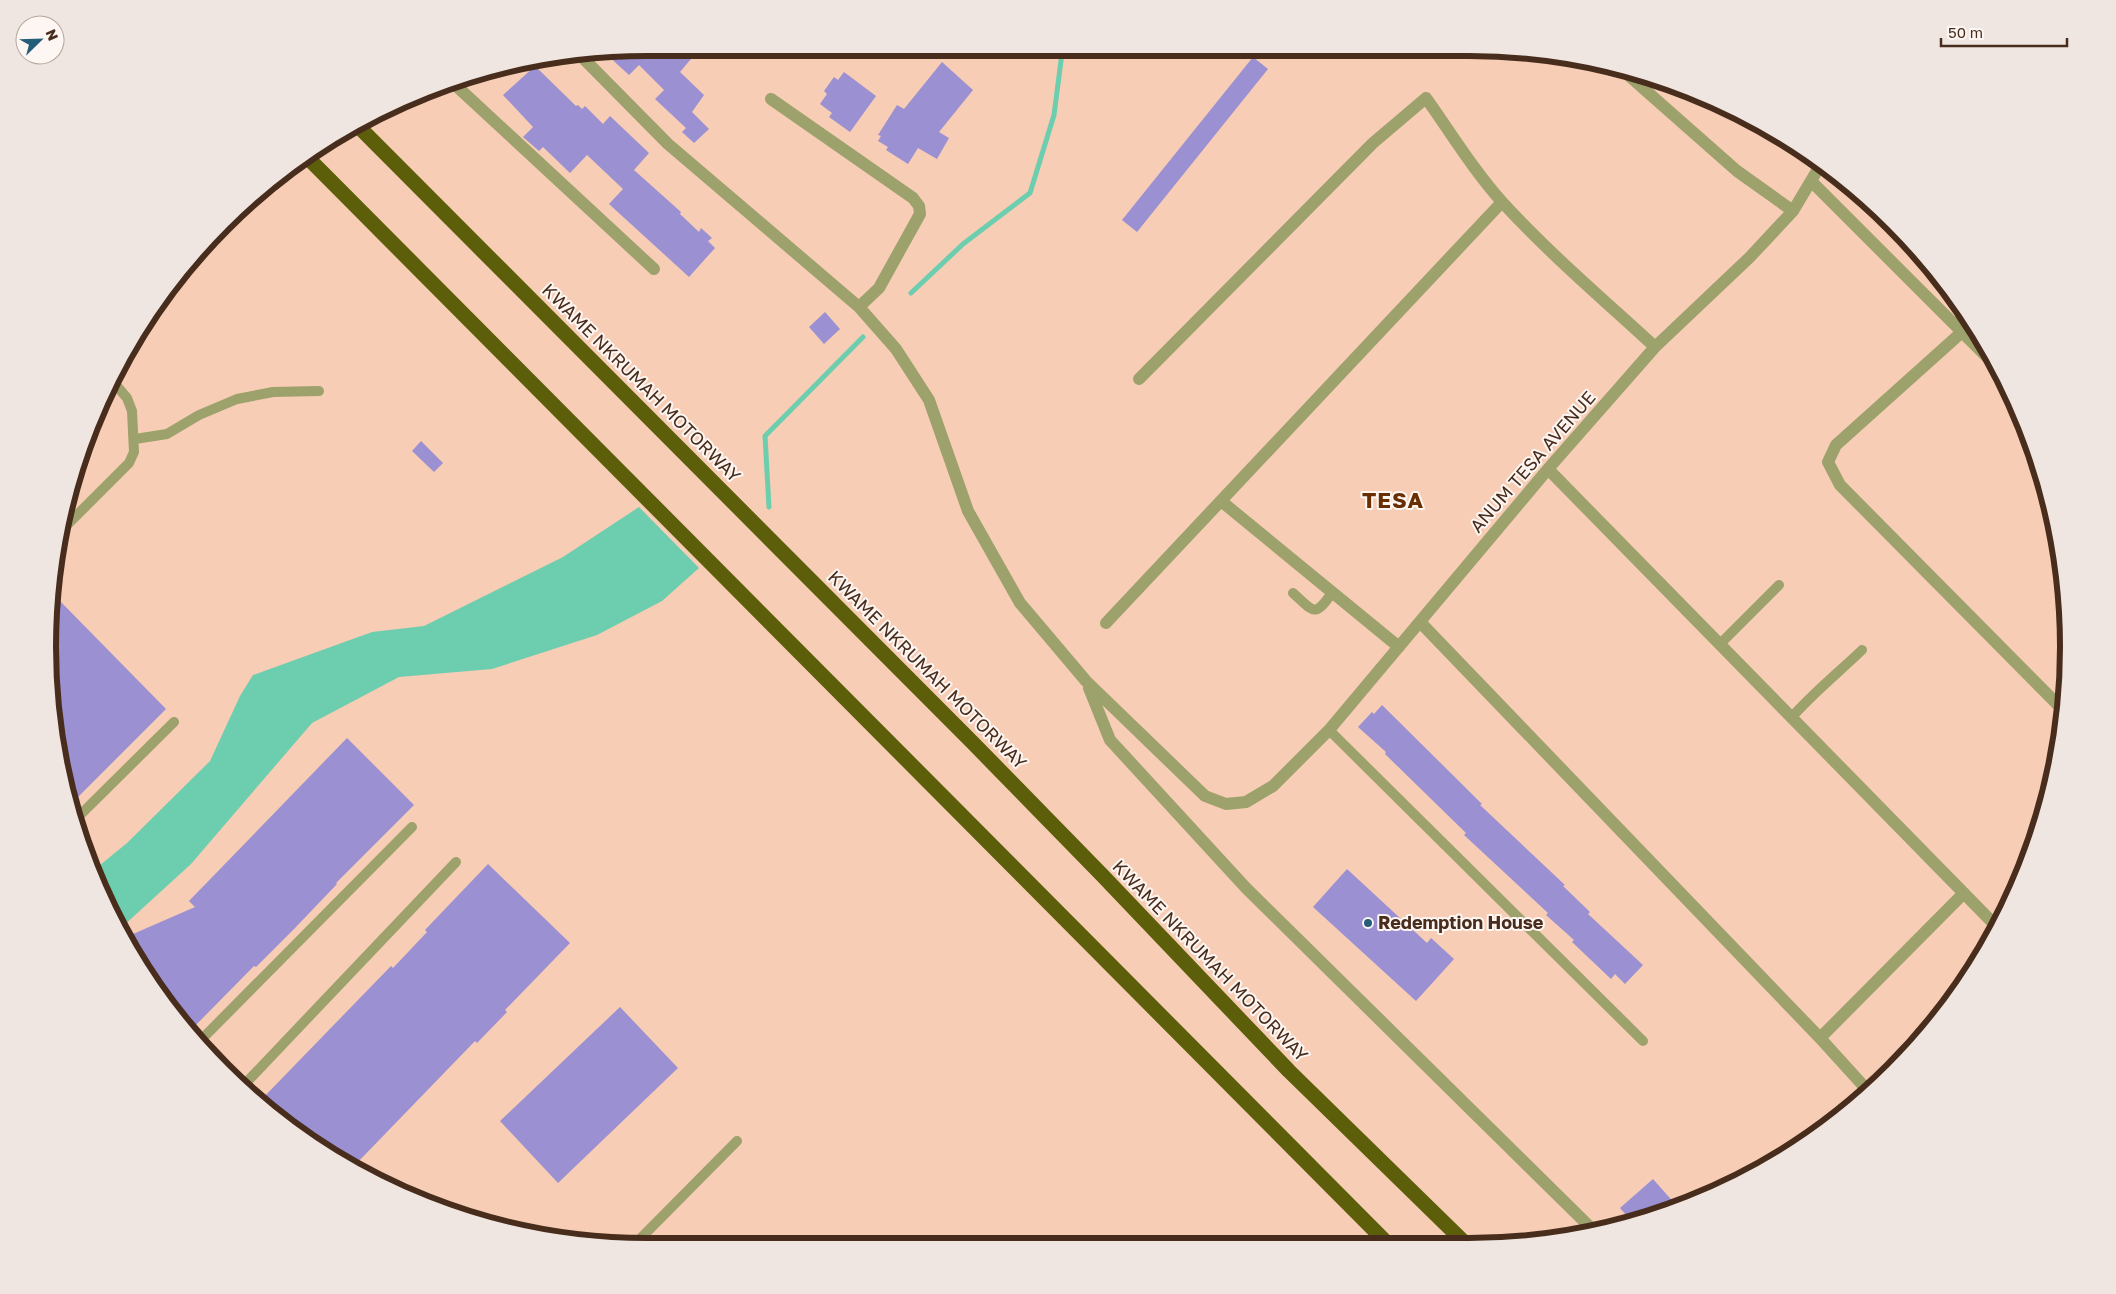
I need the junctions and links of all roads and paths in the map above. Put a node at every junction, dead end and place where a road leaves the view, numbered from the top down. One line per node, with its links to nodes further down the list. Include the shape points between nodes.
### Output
1 (585, 60): 12 (street, via 668,144)
2 (1633, 80): 10 (street, via 1737,171)
3 (458, 88): 11 (street)
4 (771, 99): 12 (street, via 913,198 919,206 920,214 879,288)
5 (362, 130): 51 (highway, KWAME NKRUMAH MOTORWAY, via 966,736 1289,1071)
6 (311, 161): 50 (highway)
7 (1817, 170): 8 (street, ANUM TESA AVENUE)
8 (1811, 181): 10 (street, ANUM TESA AVENUE); 14 (street)
9 (1502, 202): 15 (street); 17 (street, via 1426,98 1373,143); 22 (street)
10 (1793, 211): 15 (street, ANUM TESA AVENUE)
11 (654, 269)
12 (860, 307): 32 (street, via 896,349 928,400 968,511 1020,603)
13 (1962, 321): 14 (street)
14 (1959, 329): 16 (street); 33 (street, via 1836,445 1828,462 1840,486)
15 (1655, 348): 21 (street, ANUM TESA AVENUE)
16 (1979, 349)
17 (1139, 379)
18 (117, 386): 20 (lane, via 130,405)
19 (318, 391): 20 (lane, via 273,392 237,399 199,415 167,434)
20 (135, 439): 23 (lane, via 129,463)
21 (1548, 469): 27 (street, ANUM TESA AVENUE); 29 (street)
22 (1221, 501): 26 (street); 28 (street)
23 (70, 522)
24 (1779, 585): 29 (lane)
25 (1293, 593): 26 (lane, via 1311,609 1317,610)
26 (1332, 593): 30 (street)
27 (1420, 622): 30 (street, ANUM TESA AVENUE); 43 (street)
28 (1106, 623)
29 (1721, 643): 34 (street)
30 (1399, 647): 36 (street, ANUM TESA AVENUE)
31 (1862, 650): 34 (lane, via 1826,685 1814,692)
32 (1086, 681): 36 (street, ANUM TESA AVENUE, via 1205,796 1226,804 1246,802 1273,786); 48 (street, via 1110,740 1246,888)
33 (2057, 704)
34 (1791, 718): 40 (street)
35 (174, 722): 37 (lane)
36 (1330, 730): 44 (lane)
37 (81, 814)
38 (412, 827): 42 (lane)
39 (456, 862): 45 (lane)
40 (1964, 893): 41 (street); 43 (street)
41 (1992, 922)
42 (203, 1037)
43 (1820, 1038): 46 (street)
44 (1644, 1041)
45 (247, 1082)
46 (1864, 1086)
47 (737, 1140): 49 (lane)
48 (1588, 1225)
49 (641, 1238)
50 (1382, 1238)
51 (1461, 1238)

